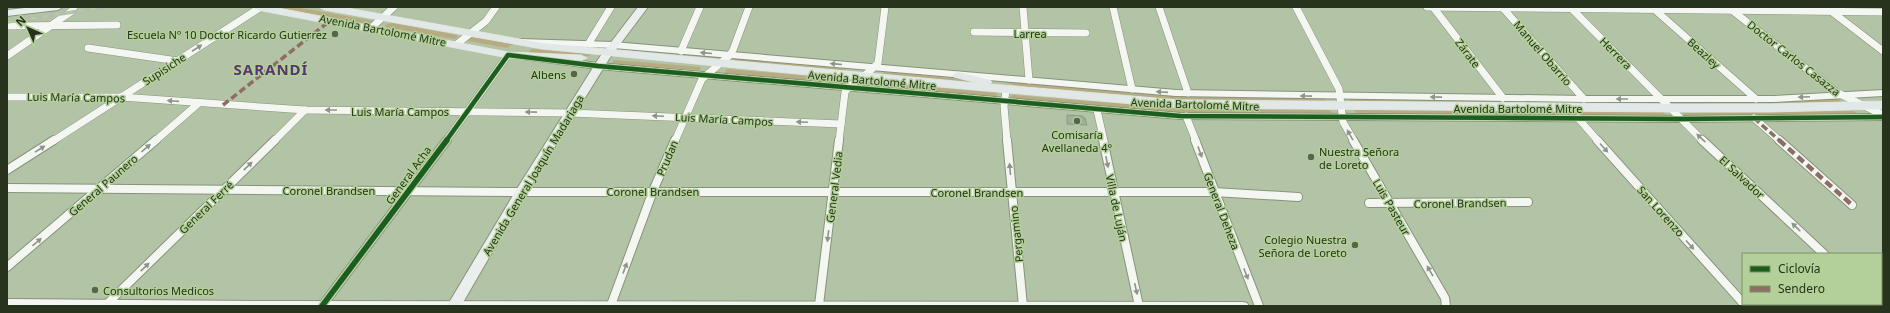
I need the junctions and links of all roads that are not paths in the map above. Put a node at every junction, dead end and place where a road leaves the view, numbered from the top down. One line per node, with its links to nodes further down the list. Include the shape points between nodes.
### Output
1 (43, 7): 24 (main road)
2 (58, 7): 24 (main road)
3 (74, 7): 29 (street)
4 (259, 7): 32 (main road, Avenida Bartolomé Mitre); 48 (street, Supisiche, one-way to 4)
5 (324, 7): 28 (main road, Avenida Bartolomé Mitre)
6 (394, 7): 28 (street)
7 (496, 7): 34 (street, via 486,21)
8 (611, 7): 39 (street)
9 (643, 7): 45 (main road, Avenida General Joaquín Madariaga)
10 (700, 7): 42 (street)
11 (749, 7): 46 (street)
12 (885, 7): 50 (street, via 878,63)
13 (1023, 7): 35 (street)
14 (1113, 7): 56 (street)
15 (1159, 7): 58 (street)
16 (1296, 7): 70 (street, Luis Pasteur)
17 (1427, 7): 18 (street)
18 (1433, 7): 20 (street); 63 (street, Zárate)
19 (1825, 7): 25 (street)
20 (1503, 8): 21 (street); 64 (street, Manuel Obarrio)
21 (1572, 8): 22 (street); 65 (street, Herrera)
22 (1654, 9): 23 (street); 66 (street, Beazley)
23 (1731, 9): 25 (street); 60 (street, Doctor Carlos Casazza)
24 (26, 10): 27 (main road)
25 (1831, 12): 26 (street); 43 (street)
26 (1883, 12)
27 (7, 13)
28 (385, 17): 32 (street); 34 (main road, Avenida Bartolomé Mitre)
29 (53, 24): 30 (street); 31 (street); 47 (street)
30 (117, 25)
31 (7, 26)
32 (371, 28): 38 (main road, Avenida Bartolomé Mitre)
33 (974, 32): 35 (street, Larrea)
34 (472, 33): 37 (main road, Avenida Bartolomé Mitre); 38 (street)
35 (1026, 33): 36 (street, Larrea); 54 (street)
36 (1086, 33)
37 (521, 42): 39 (street, Avenida Bartolomé Mitre); 40 (main road, Avenida Bartolomé Mitre)
38 (457, 44): 44 (main road, Avenida Bartolomé Mitre)
39 (589, 44): 45 (street, Avenida Bartolomé Mitre)
40 (542, 46): 44 (main road, via 520,46); 45 (main road, Avenida Bartolomé Mitre)
41 (88, 48): 48 (street)
42 (681, 51): 45 (street, Avenida Bartolomé Mitre); 46 (street, Avenida Bartolomé Mitre, one-way to 42)
43 (1883, 51)
44 (508, 55): 45 (main road, Avenida Bartolomé Mitre); 75 (street, General Acha)
45 (606, 55): 49 (main road, Avenida Bartolomé Mitre); 51 (street, Avenida Bartolomé Mitre); 76 (main road, Avenida General Joaquín Madariaga)
46 (730, 55): 49 (street, Prudan); 50 (street, Avenida Bartolomé Mitre, one-way to 46)
47 (7, 56)
48 (178, 60): 62 (street, Supisiche)
49 (720, 64): 51 (street, Prudan); 53 (main road, Avenida Bartolomé Mitre)
50 (874, 68): 52 (street, Avenida Bartolomé Mitre); 53 (street)
51 (705, 75): 55 (street, Avenida Bartolomé Mitre); 79 (street, Prudan)
52 (958, 75): 54 (street, Avenida Bartolomé Mitre); 57 (main road, via 992,83)
53 (862, 78): 55 (street); 57 (main road, Avenida Bartolomé Mitre)
54 (1029, 80): 56 (street, Avenida Bartolomé Mitre)
55 (848, 87): 67 (street, Avenida Bartolomé Mitre); 83 (street, General Vedia, via 845,92)
56 (1132, 89): 58 (street, Avenida Bartolomé Mitre, one-way to 56)
57 (1006, 90): 67 (street, Pergamino); 70 (main road, Avenida Bartolomé Mitre, via 1179,104)
58 (1188, 93): 70 (street, Avenida Bartolomé Mitre, one-way to 58)
59 (1883, 94): 60 (street, Avenida Bartolomé Mitre)
60 (1842, 96): 66 (street, Avenida Bartolomé Mitre, one-way to 66); 71 (street, Doctor Carlos Casazza)
61 (7, 97): 62 (street, Luis María Campos)
62 (121, 97): 68 (street, Luis María Campos, one-way to 62); 84 (street, Supisiche, one-way to 62)
63 (1503, 98): 64 (street, Avenida Bartolomé Mitre); 70 (street, Avenida Bartolomé Mitre, one-way to 70)
64 (1584, 99): 65 (street, Avenida Bartolomé Mitre, one-way to 64)
65 (1661, 99): 66 (street, Avenida Bartolomé Mitre); 72 (street, El Salvador)
66 (1756, 99)
67 (1005, 102): 74 (street, Avenida Bartolomé Mitre); 92 (street, Pergamino, one-way to 67)
68 (199, 103): 73 (street, Luis María Campos); 86 (street, General Paunero, one-way to 68)
69 (1883, 105): 71 (main road, Avenida Bartolomé Mitre)
70 (1341, 106): 72 (main road, Avenida Bartolomé Mitre); 77 (street, Avenida Bartolomé Mitre); 80 (street, Avenida Bartolomé Mitre); 98 (street, Luis Pasteur, one-way to 70, via 1343,122)
71 (1864, 106): 72 (main road, Avenida Bartolomé Mitre); 78 (street, Doctor Carlos Casazza)
72 (1670, 108): 82 (street, El Salvador)
73 (305, 110): 75 (street, Luis María Campos, one-way to 73); 87 (street, General Ferré, one-way to 73)
74 (1097, 110): 77 (street, Avenida Bartolomé Mitre); 93 (street, Villa de Luján, one-way to 93)
75 (468, 111): 76 (street, Luis María Campos, one-way to 75); 88 (street, General Acha)
76 (570, 113): 79 (street, Luis María Campos, one-way to 76); 90 (main road, Avenida General Joaquín Madariaga)
77 (1186, 116): 94 (street, General Deheza, one-way to 94)
78 (1883, 116): 81 (street, Avenida Bartolomé Mitre)
79 (685, 117): 83 (street, Luis María Campos, one-way to 79); 89 (street, Prudan)
80 (1578, 118): 82 (street, Avenida Bartolomé Mitre); 102 (street, San Lorenzo, one-way to 102)
81 (1754, 118): 82 (street, Avenida Bartolomé Mitre); 99 (street)
82 (1680, 119): 100 (street, El Salvador, one-way to 82)
83 (841, 124): 91 (street, General Vedia)
84 (7, 170)
85 (7, 188): 86 (street, Coronel Brandsen)
86 (99, 188): 87 (street, Coronel Brandsen); 101 (street, General Paunero, one-way to 86)
87 (224, 190): 88 (street, Coronel Brandsen); 104 (street, General Ferré, one-way to 87)
88 (410, 191): 90 (street, Coronel Brandsen); 107 (street, General Acha)
89 (653, 191): 90 (street, Coronel Brandsen); 91 (street, Coronel Brandsen); 109 (street, Prudan, one-way to 89)
90 (520, 192): 108 (main road, Avenida General Joaquín Madariaga)
91 (834, 192): 92 (street, Coronel Brandsen); 110 (street, General Vedia, one-way to 110)
92 (1012, 192): 93 (street, Coronel Brandsen); 114 (street, Pergamino)
93 (1114, 192): 94 (street, Coronel Brandsen); 115 (street, Villa de Luján, one-way to 115)
94 (1214, 192): 95 (street, Coronel Brandsen); 117 (street, General Deheza, one-way to 117)
95 (1298, 197)
96 (1528, 202): 98 (street, Coronel Brandsen)
97 (1369, 203): 98 (street, Coronel Brandsen)
98 (1390, 203): 118 (street, Luis Pasteur, one-way to 98, via 1445,298)
99 (1852, 205)
100 (1823, 253)
101 (7, 267)
102 (1742, 302)
103 (7, 303): 105 (street)
104 (107, 304): 105 (street); 106 (street)
105 (60, 305)
106 (189, 305): 107 (street)
107 (323, 305): 108 (street)
108 (455, 305): 111 (street)
109 (611, 305): 111 (street); 112 (street)
110 (819, 305): 112 (street); 113 (street)
111 (594, 306)
112 (748, 306)
113 (877, 306): 114 (street)
114 (1023, 306): 115 (street)
115 (1139, 306): 116 (street)
116 (1243, 306)
117 (1259, 306)
118 (1446, 306)

